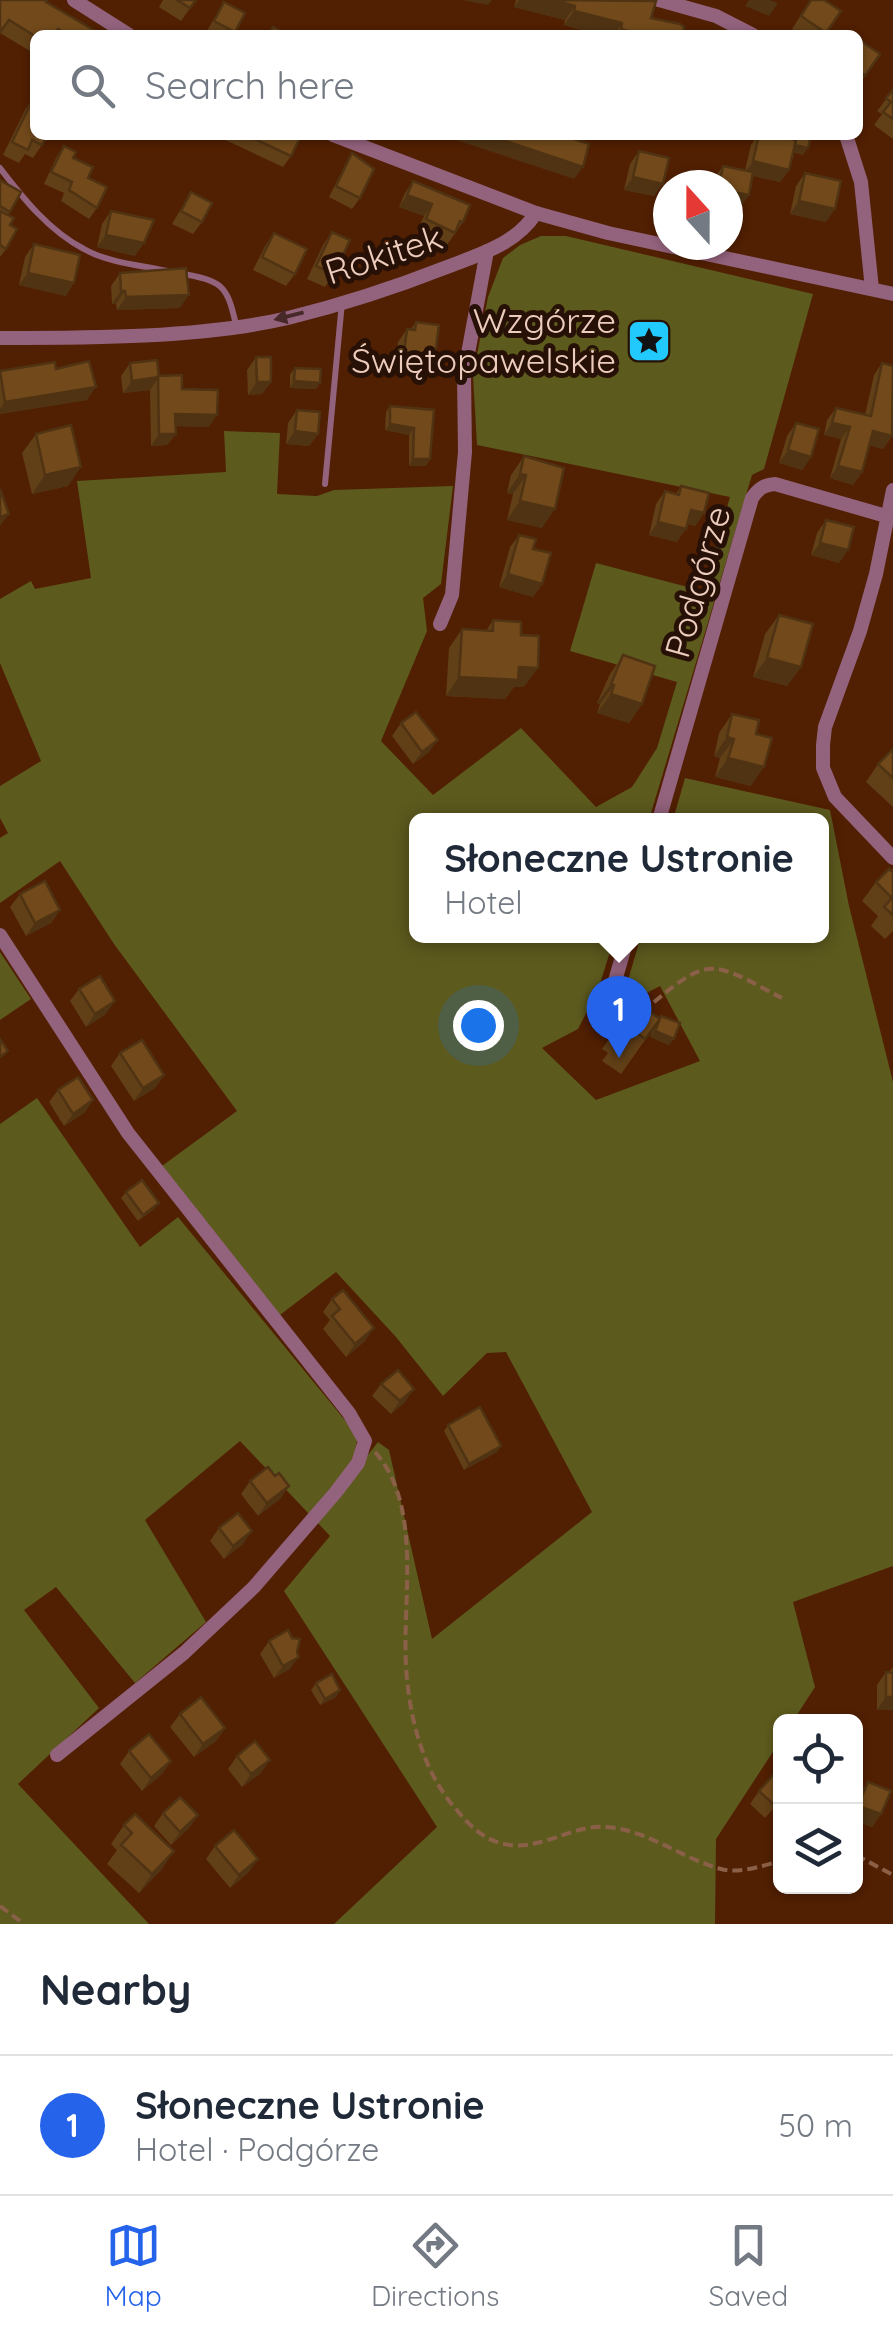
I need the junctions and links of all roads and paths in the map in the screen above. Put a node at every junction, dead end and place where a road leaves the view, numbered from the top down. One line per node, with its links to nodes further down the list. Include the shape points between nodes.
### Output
1 (74, 0): 3 (street)
2 (659, 0): 4 (street)
3 (121, 30)
4 (743, 30)
5 (346, 140): 8 (street)
6 (848, 140): 10 (street, via 861,182)
7 (0, 168): 13 (lane, via 26,202 84,249 223,287)
8 (536, 213): 9 (street, Rokitek, via 513,239); 10 (street)
9 (487, 251): 12 (street, Rokitek); 18 (street, via 464,375 465,452 452,595)
10 (872, 289): 11 (street)
11 (893, 294)
12 (342, 301): 13 (street, Rokitek, one-way to 13); 15 (lane)
13 (236, 326): 14 (street, Rokitek)
14 (0, 338)
15 (325, 484)
16 (893, 490): 17 (street)
17 (886, 516): 19 (street, Podgórze, via 775,484 758,490); 20 (street, via 860,631 825,727 823,768 848,814)
18 (440, 624)
19 (662, 813)
20 (893, 858)
21 (0, 935): 25 (street, via 128,1134)
22 (626, 943): 24 (street, via 608,1006)
23 (782, 998): 24 (path, via 717,968)
24 (619, 1021)
25 (366, 1441): 26 (street, via 336,1492 254,1587 184,1653); 28 (path, via 389,1467 404,1527 406,1666 416,1731 429,1771 472,1828 511,1846 600,1826 636,1831 722,1870)
26 (56, 1755)
27 (863, 1859): 29 (path)
28 (773, 1863)
29 (893, 1876)
30 (0, 1906): 31 (path)
31 (24, 1924)

